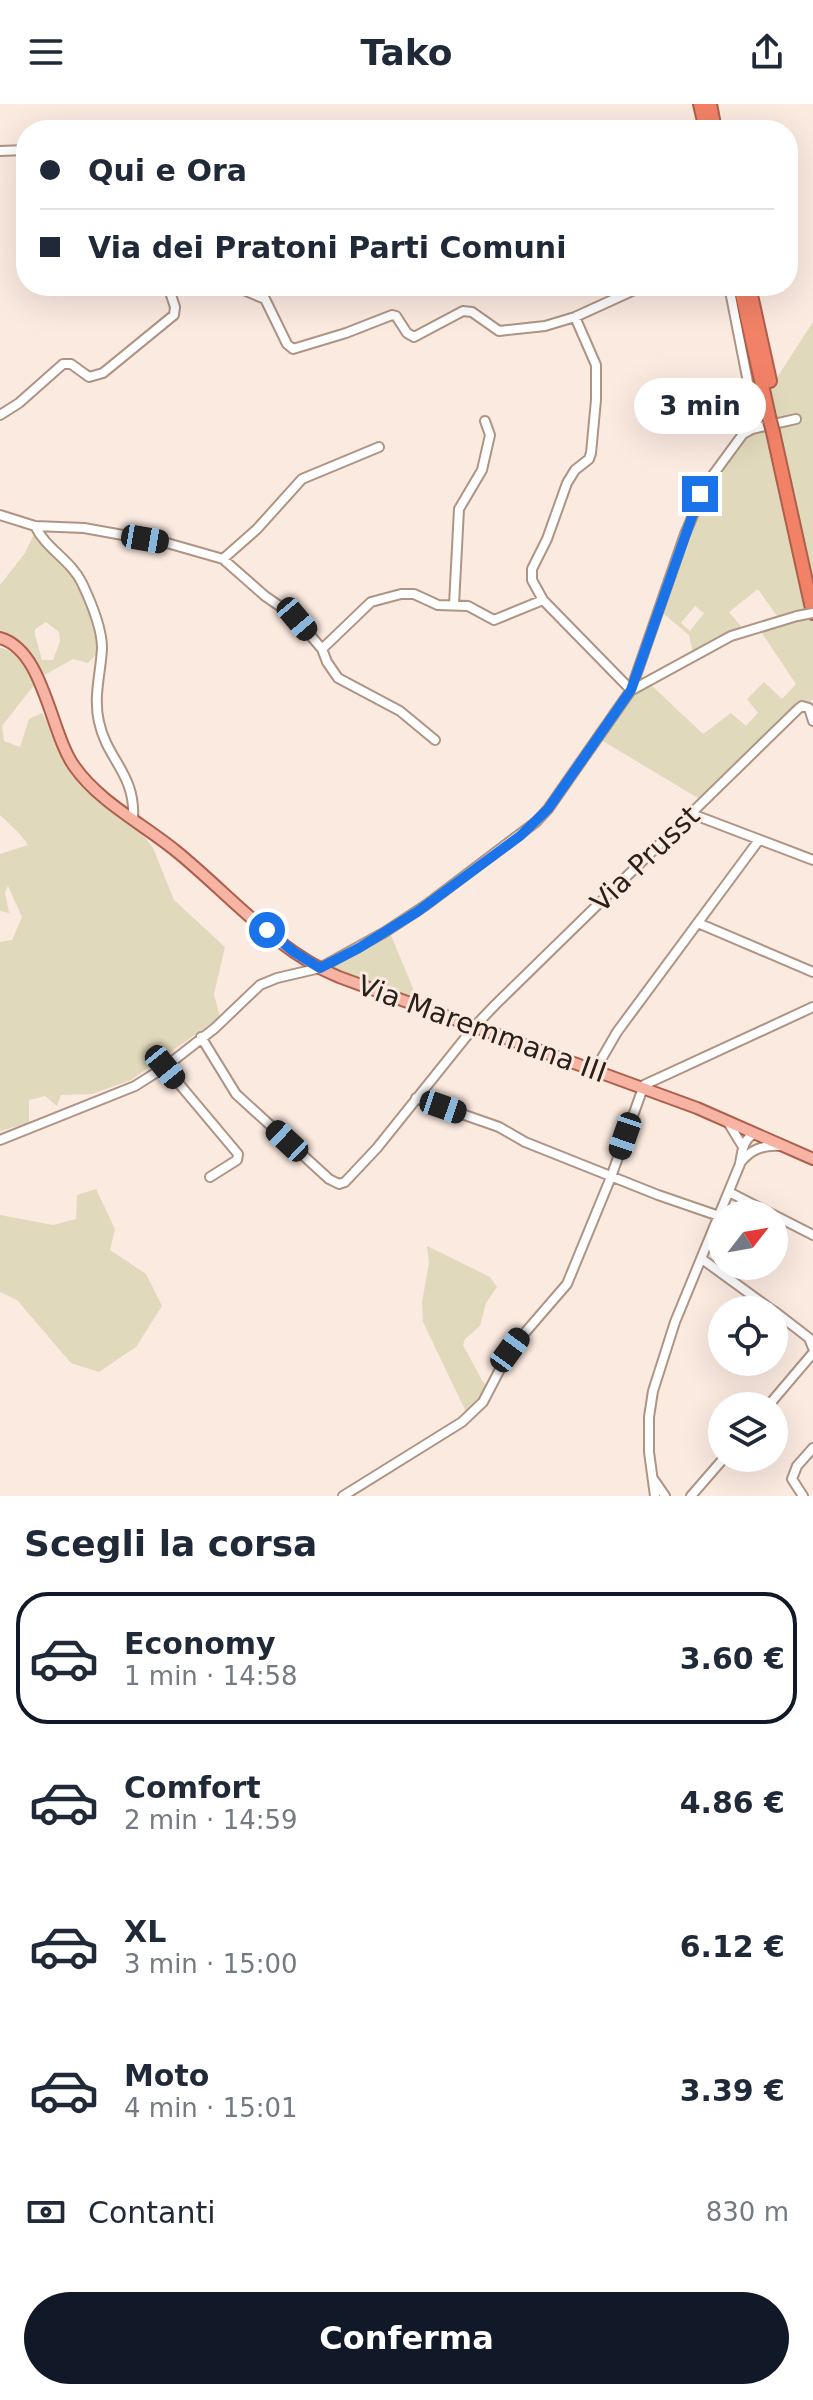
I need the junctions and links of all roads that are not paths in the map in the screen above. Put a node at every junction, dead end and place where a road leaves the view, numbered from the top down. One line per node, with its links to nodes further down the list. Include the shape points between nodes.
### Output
1 (171, 296): 8 (street, via 173,317 103,373 89,377 63,364)
2 (258, 296): 7 (street, via 265,299 294,349 392,315 414,337 466,310 499,331)
3 (621, 296): 7 (street)
4 (731, 296): 12 (street)
5 (743, 296): 11 (highway)
6 (751, 296): 11 (highway)
7 (575, 317): 18 (street, via 596,365 591,453 570,477 533,567 532,580)
8 (0, 415)
9 (796, 419): 12 (street)
10 (485, 421): 19 (street, via 490,433 482,470 458,511)
11 (775, 425): 17 (highway); 20 (highway)
12 (757, 428): 23 (street, via 738,440 699,497)
13 (379, 447): 16 (street, via 302,479)
14 (0, 515): 15 (street)
15 (35, 526): 16 (street, via 123,535); 27 (street, via 76,573 96,618 102,644 98,718 131,789)
16 (223, 559): 22 (street, via 291,613)
17 (813, 575)
18 (543, 600): 19 (street, via 496,620); 23 (street)
19 (454, 605): 22 (street, via 438,605 412,593 379,599)
20 (813, 613): 23 (street, bridge, via 731,636)
21 (0, 638): 27 (main road, Via Maremmana III, via 19,649 31,666 75,768)
22 (322, 649): 25 (street, via 338,678 400,711)
23 (631, 690): 31 (street, via 536,822 412,915)
24 (813, 721): 26 (street, Via Prusst, via 810,709 799,707)
25 (435, 740)
26 (692, 814): 28 (street); 34 (street, Via Prusst)
27 (133, 819): 31 (main road, Via Maremmana III)
28 (759, 840): 29 (street); 30 (street)
29 (813, 860)
30 (698, 923): 32 (street); 37 (street)
31 (320, 968): 34 (main road, Via Maremmana III); 35 (street, via 260,985)
32 (813, 972)
33 (813, 1007): 38 (street)
34 (474, 1027): 37 (main road, Via Maremmana III); 39 (street, Via Prusst)
35 (201, 1037): 36 (street); 39 (street, Via Prusst, via 236,1094 339,1184 377,1148)
36 (165, 1067): 42 (street, via 135,1086); 48 (street, via 238,1154 237,1160)
37 (595, 1070): 38 (main road, Via Maremmana III)
38 (642, 1087): 40 (main road, Via Maremmana III); 49 (street)
39 (416, 1098): 49 (street, via 499,1127)
40 (726, 1120): 41 (main road, Via Maremmana III); 44 (street)
41 (754, 1134): 43 (main road, Via Maremmana III); 44 (street); 45 (street)
42 (0, 1140)
43 (784, 1146): 45 (street); 46 (main road, Via Maremmana III)
44 (743, 1147): 47 (street)
45 (753, 1150): 47 (street)
46 (813, 1159)
47 (740, 1164): 50 (street)
48 (210, 1177)
49 (611, 1177): 52 (street); 63 (street, via 567,1284 515,1343 476,1410)
50 (729, 1192): 51 (street); 53 (street)
51 (726, 1200)
52 (708, 1212)
53 (813, 1235)
54 (708, 1244): 55 (street)
55 (702, 1259): 56 (street); 62 (street, via 653,1391)
56 (753, 1296)
57 (788, 1322): 58 (street, via 809,1338)
58 (813, 1350): 59 (street)
59 (779, 1392)
60 (813, 1448): 67 (street, via 792,1479)
61 (712, 1472): 66 (street)
62 (652, 1477): 64 (street); 65 (street)
63 (343, 1496)
64 (655, 1496)
65 (665, 1496)
66 (691, 1496)
67 (803, 1496)

